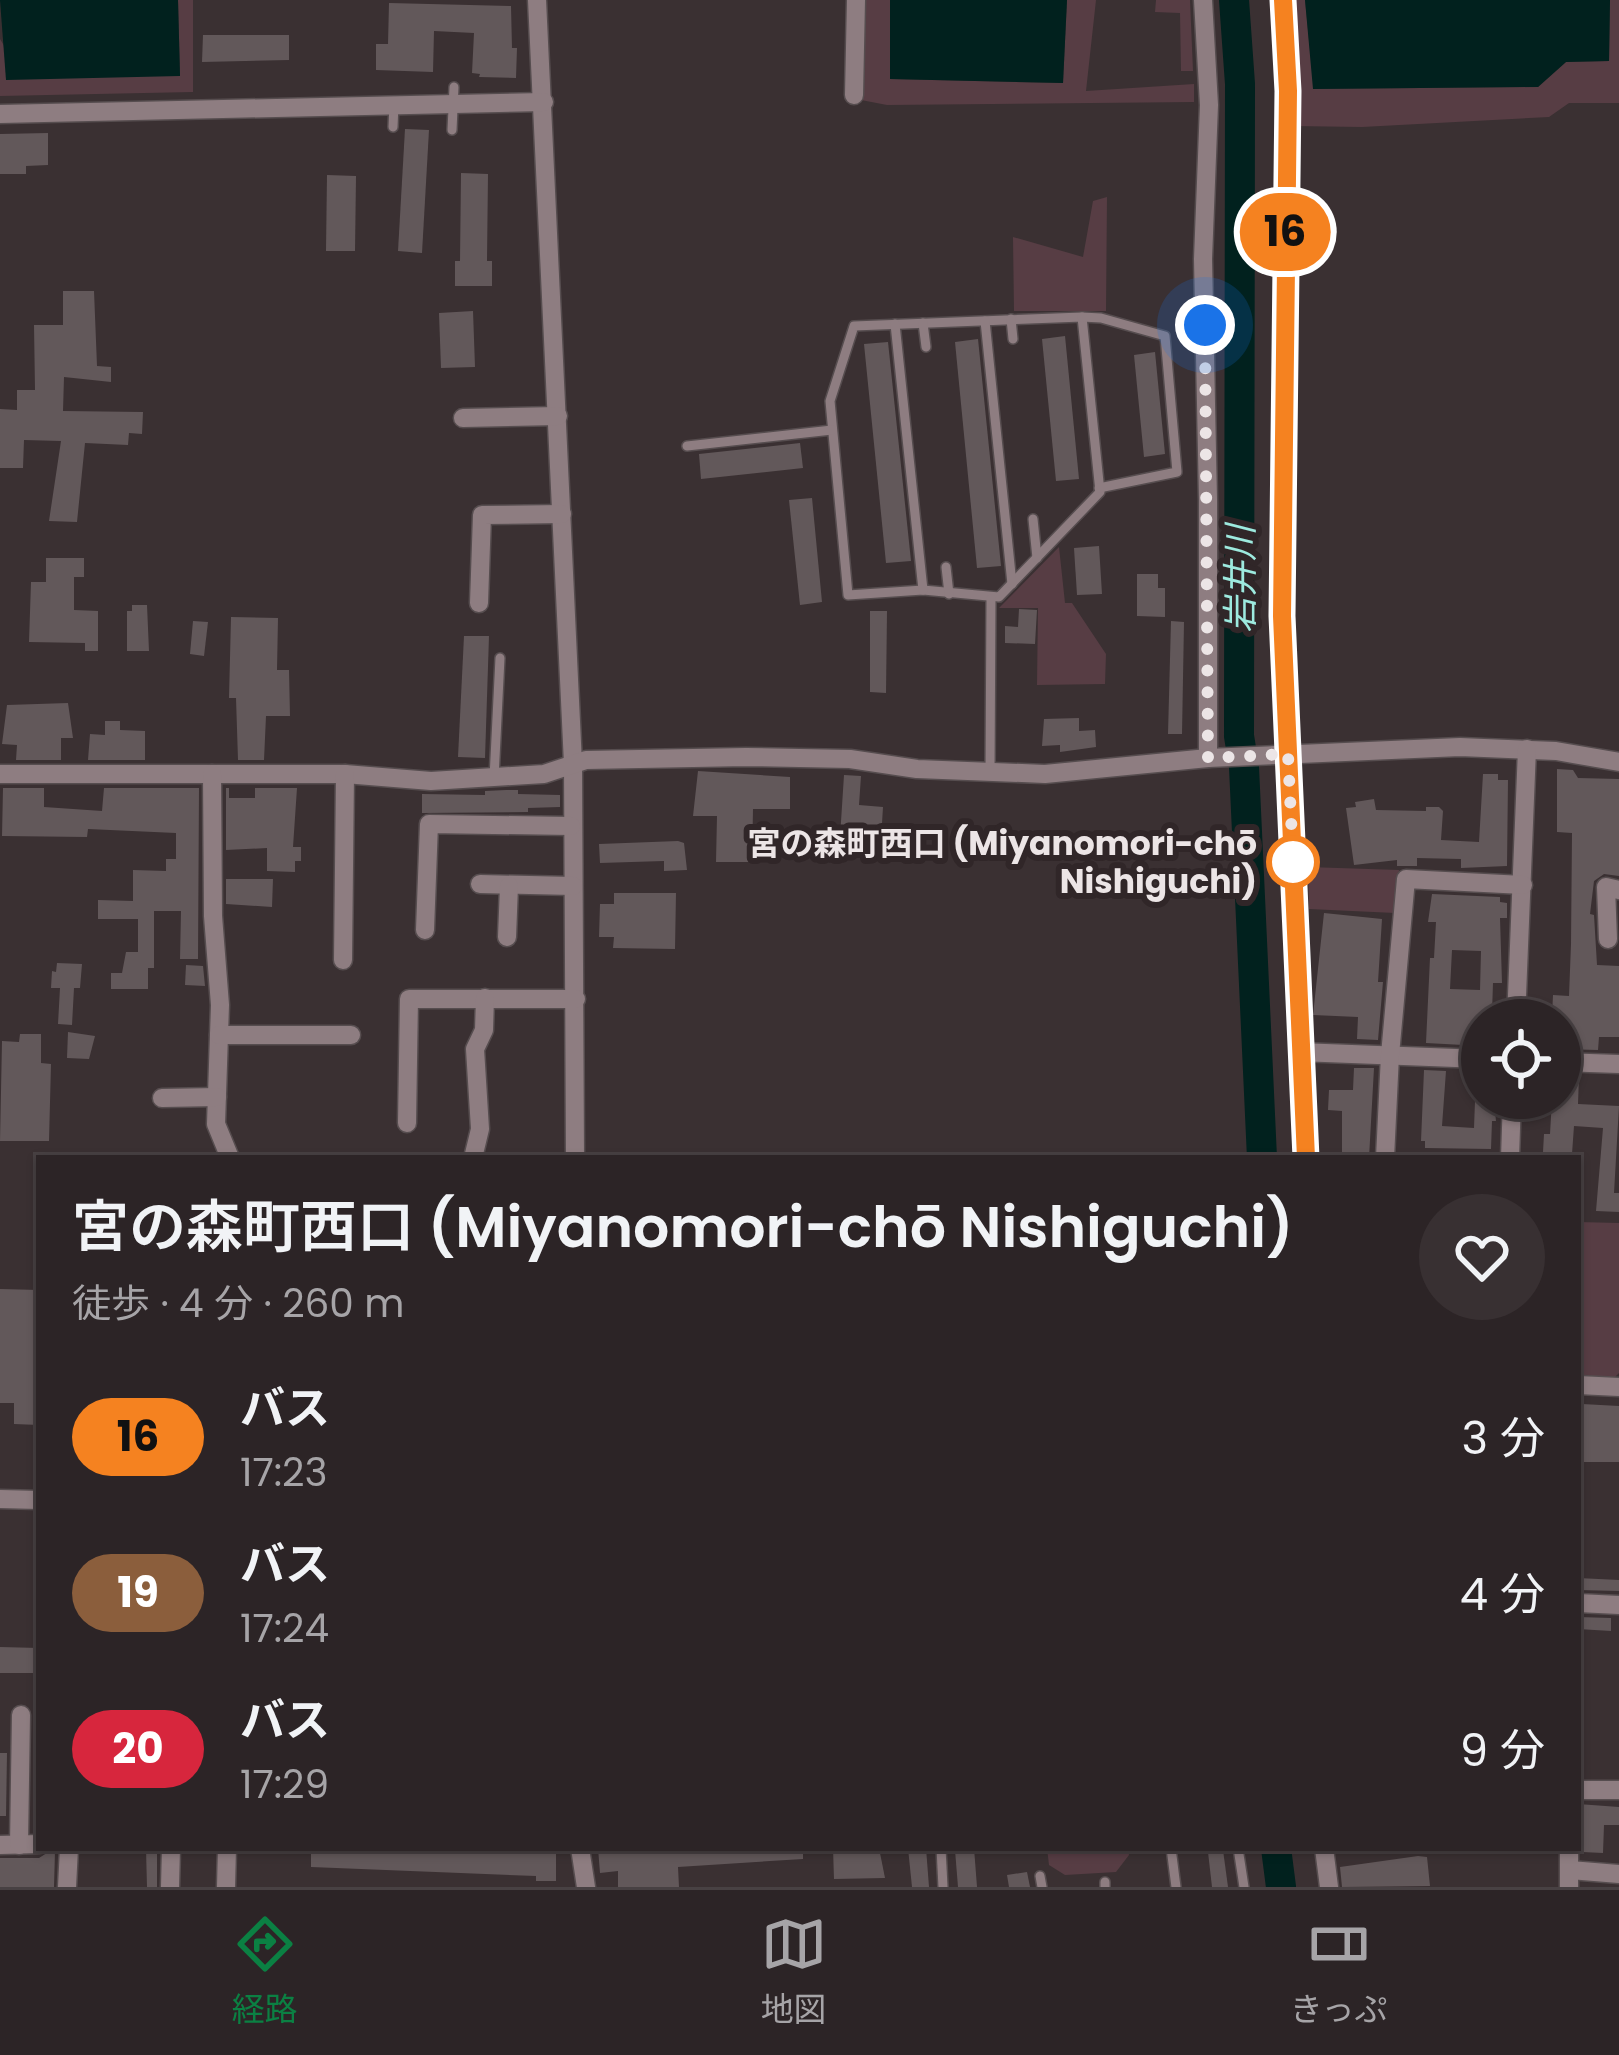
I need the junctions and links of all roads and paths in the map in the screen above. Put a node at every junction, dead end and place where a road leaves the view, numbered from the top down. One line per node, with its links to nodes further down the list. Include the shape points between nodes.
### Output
1 (537, 0): 7 (street)
2 (856, 0): 6 (street)
3 (1203, 0): 36 (street)
4 (1282, 0): 35 (street)
5 (453, 95): 7 (street); 8 (street); 11 (lane)
6 (854, 95)
7 (544, 102): 19 (street)
8 (394, 104): 9 (street); 10 (lane)
9 (0, 114)
10 (393, 127)
11 (452, 130)
12 (1082, 316): 14 (lane); 23 (lane); 23 (lane, via 1165,333 1177,472)
13 (985, 320): 14 (lane); 15 (lane); 28 (lane)
14 (1010, 320): 17 (lane)
15 (923, 323): 16 (lane); 18 (lane)
16 (895, 324): 21 (lane, via 854,326 830,400); 29 (lane)
17 (1012, 339)
18 (926, 347)
19 (558, 416): 20 (street); 24 (street)
20 (463, 418)
21 (832, 430): 22 (lane); 29 (lane, via 848,595)
22 (686, 446)
23 (1100, 488): 26 (lane)
24 (562, 514): 32 (street, via 482,515); 38 (street)
25 (1033, 519): 26 (lane)
26 (1036, 558): 28 (lane)
27 (946, 567): 30 (lane)
28 (1012, 584): 31 (lane)
29 (923, 590): 30 (lane)
30 (949, 594): 31 (lane)
31 (991, 599): 41 (lane)
32 (479, 603)
33 (500, 658): 43 (lane)
34 (1527, 749): 35 (street); 37 (street); 46 (street)
35 (1282, 754): 36 (street); 59 (street)
36 (1212, 758): 41 (street)
37 (1619, 762)
38 (573, 764): 41 (street, via 850,759); 43 (street); 44 (street)
39 (0, 774): 40 (street)
40 (212, 774): 42 (street); 57 (street)
41 (991, 774)
42 (345, 775): 43 (street); 53 (street)
43 (494, 778)
44 (571, 826): 48 (street); 50 (street, via 429,824)
45 (480, 884): 47 (street)
46 (1523, 885): 56 (street); 60 (street, via 1406,879)
47 (509, 886): 48 (street); 51 (street)
48 (573, 886): 55 (street)
49 (1619, 890): 52 (street, via 1606,887)
50 (425, 930)
51 (507, 938)
52 (1608, 939)
53 (343, 960)
54 (485, 998): 55 (street); 67 (street, via 409,999); 69 (street, via 475,1049)
55 (576, 998): 70 (street)
56 (1517, 999)
57 (219, 1035): 58 (street); 64 (street)
58 (351, 1035)
59 (1300, 1052): 60 (street); 71 (street)
60 (1390, 1055): 61 (street); 72 (street)
61 (1461, 1058)
62 (1581, 1063): 63 (street)
63 (1619, 1064)
64 (217, 1097): 65 (street); 68 (street, via 216,1124)
65 (162, 1098)
66 (1512, 1119): 73 (street)
67 (407, 1123)
68 (229, 1155)
69 (474, 1155)
70 (575, 1155)
71 (1306, 1155)
72 (1385, 1155)
73 (1510, 1155)
74 (1581, 1385): 75 (street)
75 (1619, 1387)
76 (0, 1499): 77 (street)
77 (36, 1500)
78 (1581, 1603): 79 (street)
79 (1619, 1605)
80 (21, 1715): 83 (street)
81 (1581, 1790): 82 (street)
82 (1619, 1790)
83 (19, 1845)
84 (69, 1851): 94 (street)
85 (171, 1851): 95 (street)
86 (227, 1851): 96 (street)
87 (580, 1851): 97 (street)
88 (941, 1851): 98 (lane)
89 (1171, 1851): 99 (lane)
90 (1238, 1851): 100 (lane)
91 (1324, 1851): 101 (street)
92 (1619, 1874): 93 (street)
93 (1569, 1878)
94 (67, 1887)
95 (170, 1887)
96 (226, 1887)
97 (586, 1887)
98 (943, 1887)
99 (1176, 1887)
100 (1244, 1887)
101 (1329, 1887)

